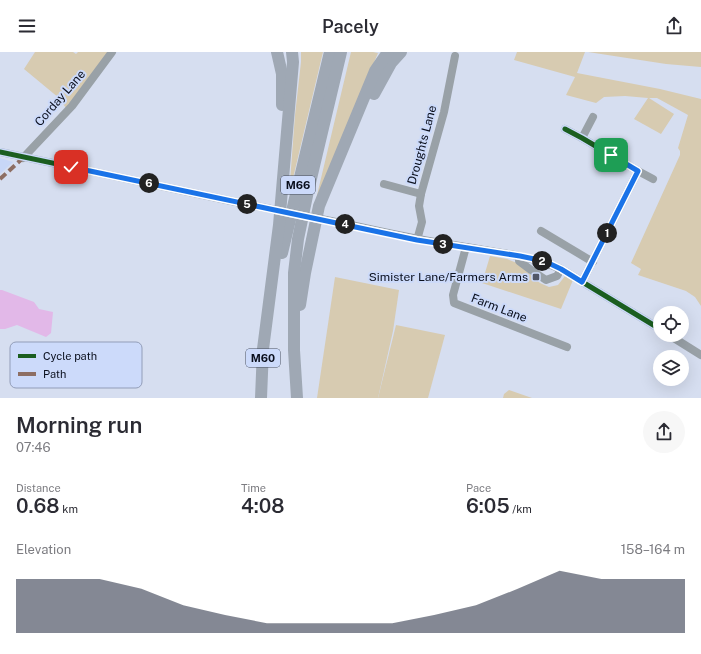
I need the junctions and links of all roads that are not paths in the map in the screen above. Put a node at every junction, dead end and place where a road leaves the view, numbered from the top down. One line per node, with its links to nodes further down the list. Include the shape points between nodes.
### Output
1 (112, 52): 13 (street, Corday Lane, via 72,106)
2 (277, 52): 19 (highway, via 282,74)
3 (292, 52): 19 (highway)
4 (330, 52): 28 (highway, M66)
5 (341, 52): 26 (highway, M66, via 308,191)
6 (388, 52): 14 (highway, via 376,71)
7 (401, 52): 14 (highway, via 385,73)
8 (455, 56): 18 (street, Droughts Lane, via 444,112)
9 (593, 117): 11 (street)
10 (565, 129): 11 (street)
11 (582, 138): 15 (street)
12 (0, 152): 13 (street)
13 (23, 158): 21 (street, bridge)
14 (334, 170): 32 (highway, via 320,206 313,234)
15 (638, 171): 16 (street); 24 (street)
16 (653, 179)
17 (384, 184): 18 (street)
18 (421, 194): 21 (street, Droughts Lane, via 419,206 422,222)
19 (281, 200): 28 (highway)
20 (541, 231): 24 (street)
21 (417, 240): 22 (street)
22 (466, 248): 23 (street); 31 (street, Farm Lane, via 453,295 454,303)
23 (520, 256): 25 (street, via 544,261); 25 (street, via 519,261 546,280 557,276)
24 (592, 262): 27 (street)
25 (561, 269): 27 (street)
26 (294, 273): 32 (highway, M60)
27 (582, 282): 29 (street)
28 (267, 318): 34 (highway, M60)
29 (653, 325)
30 (680, 342): 33 (street)
31 (567, 347)
32 (294, 350): 35 (highway, M60)
33 (701, 355)
34 (261, 398)
35 (297, 398)

